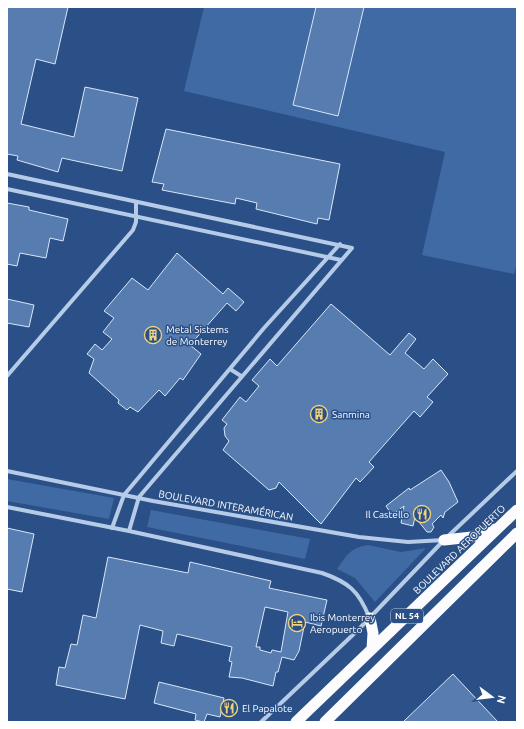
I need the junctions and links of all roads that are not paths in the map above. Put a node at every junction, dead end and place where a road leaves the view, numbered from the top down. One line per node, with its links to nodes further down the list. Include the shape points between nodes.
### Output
1 (7, 174): 3 (street)
2 (7, 189): 4 (street)
3 (136, 202): 4 (street); 5 (street)
4 (136, 217): 6 (street); 9 (street, via 133,230)
5 (340, 244): 6 (street); 7 (street, via 352,248)
6 (328, 258): 7 (street); 8 (street)
7 (341, 260): 10 (street)
8 (230, 369): 10 (street); 13 (street)
9 (7, 376)
10 (240, 376): 14 (street)
11 (7, 471): 13 (street, BOULEVARD INTERAMÉRICAN)
12 (517, 471): 21 (street)
13 (124, 494): 14 (street, BOULEVARD INTERAMÉRICAN); 18 (street)
14 (139, 497): 19 (street); 21 (street, BOULEVARD INTERAMÉRICAN, via 366,538 408,542)
15 (7, 507): 18 (street)
16 (517, 510): 17 (highway, BOULEVARD AEROPUERTO / NL 54)
17 (507, 520): 21 (highway, via 481,534 463,539); 23 (highway, BOULEVARD AEROPUERTO / NL 54)
18 (112, 528): 19 (street)
19 (129, 531): 22 (street, via 333,577 355,591)
20 (517, 533): 26 (highway, NL 54)
21 (444, 540): 22 (street)
22 (370, 618): 23 (highway, via 374,633); 24 (street)
23 (372, 649): 25 (highway, BOULEVARD AEROPUERTO / NL 54)
24 (261, 722)
25 (296, 722)
26 (325, 722)

